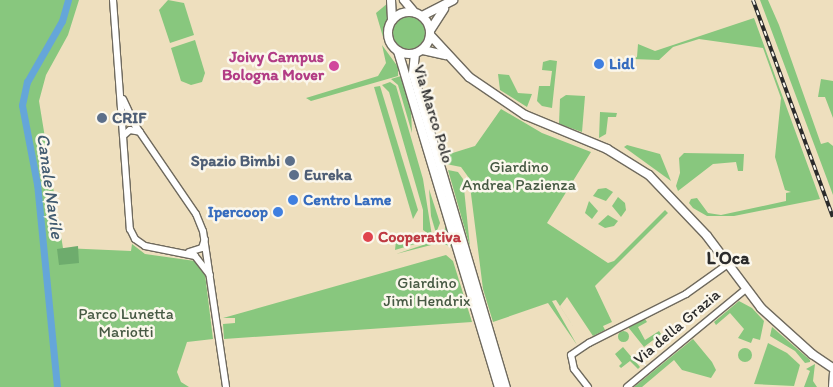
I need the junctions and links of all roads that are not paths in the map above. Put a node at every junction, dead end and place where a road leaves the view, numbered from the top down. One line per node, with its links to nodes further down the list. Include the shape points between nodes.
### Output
1 (113, 0): 12 (street)
2 (391, 0): 6 (main road)
3 (404, 0): 5 (main road)
4 (450, 3): 5 (main road); 7 (main road)
5 (418, 14): 6 (main road, via 401,13); 7 (main road)
6 (392, 20): 9 (main road, via 388,36)
7 (431, 32): 8 (main road); 11 (main road)
8 (423, 50): 10 (main road); 11 (main road, via 436,50)
9 (398, 51): 10 (main road); 23 (main road, Via Marco Polo)
10 (415, 54): 24 (main road, Via Marco Polo, via 412,71)
11 (449, 57): 17 (main road, via 476,83 528,116 601,146 645,172 704,232)
12 (120, 91): 13 (street); 14 (street)
13 (140, 132): 14 (street, via 130,130); 15 (street, via 196,214)
14 (123, 136): 16 (street, via 132,234 145,246)
15 (205, 239): 16 (street, via 202,248); 18 (street)
16 (189, 252): 18 (street, via 199,259)
17 (728, 264): 19 (main road); 25 (street, via 691,292 589,342 571,355 575,371)
18 (210, 275): 22 (street)
19 (746, 289): 20 (main road, via 772,319); 26 (street, Via della Grazia)
20 (833, 368)
21 (833, 373): 27 (street)
22 (226, 387)
23 (499, 387)
24 (506, 387)
25 (588, 387)
26 (627, 387)
27 (832, 387)

